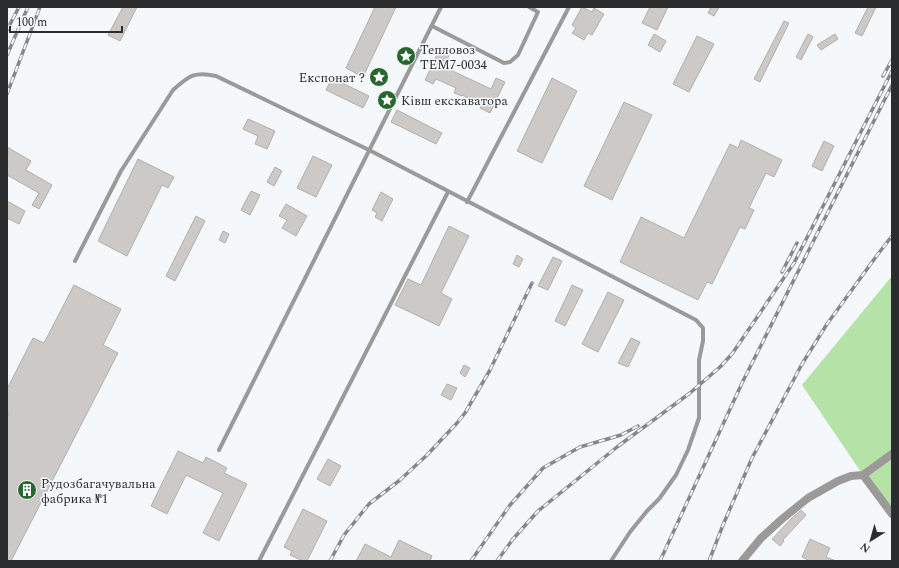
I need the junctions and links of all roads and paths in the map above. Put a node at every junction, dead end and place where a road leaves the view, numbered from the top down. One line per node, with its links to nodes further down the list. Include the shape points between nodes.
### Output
1 (441, 7): 4 (lane)
2 (528, 7): 4 (lane, via 538,12 518,56 510,62 504,63)
3 (569, 7): 7 (lane)
4 (432, 26): 5 (lane)
5 (369, 150): 6 (lane); 8 (lane, via 216,76 198,73 184,80 169,96 121,171); 9 (lane)
6 (448, 192): 7 (lane); 13 (lane)
7 (467, 202): 14 (lane, via 696,320 703,328 699,360 699,418 688,450 676,475 630,532)
8 (75, 261)
9 (219, 450)
10 (892, 454): 11 (street)
11 (863, 475): 12 (street); 15 (street, via 838,480 808,498 766,533)
12 (892, 514)
13 (259, 561)
14 (611, 561)
15 (742, 561)

